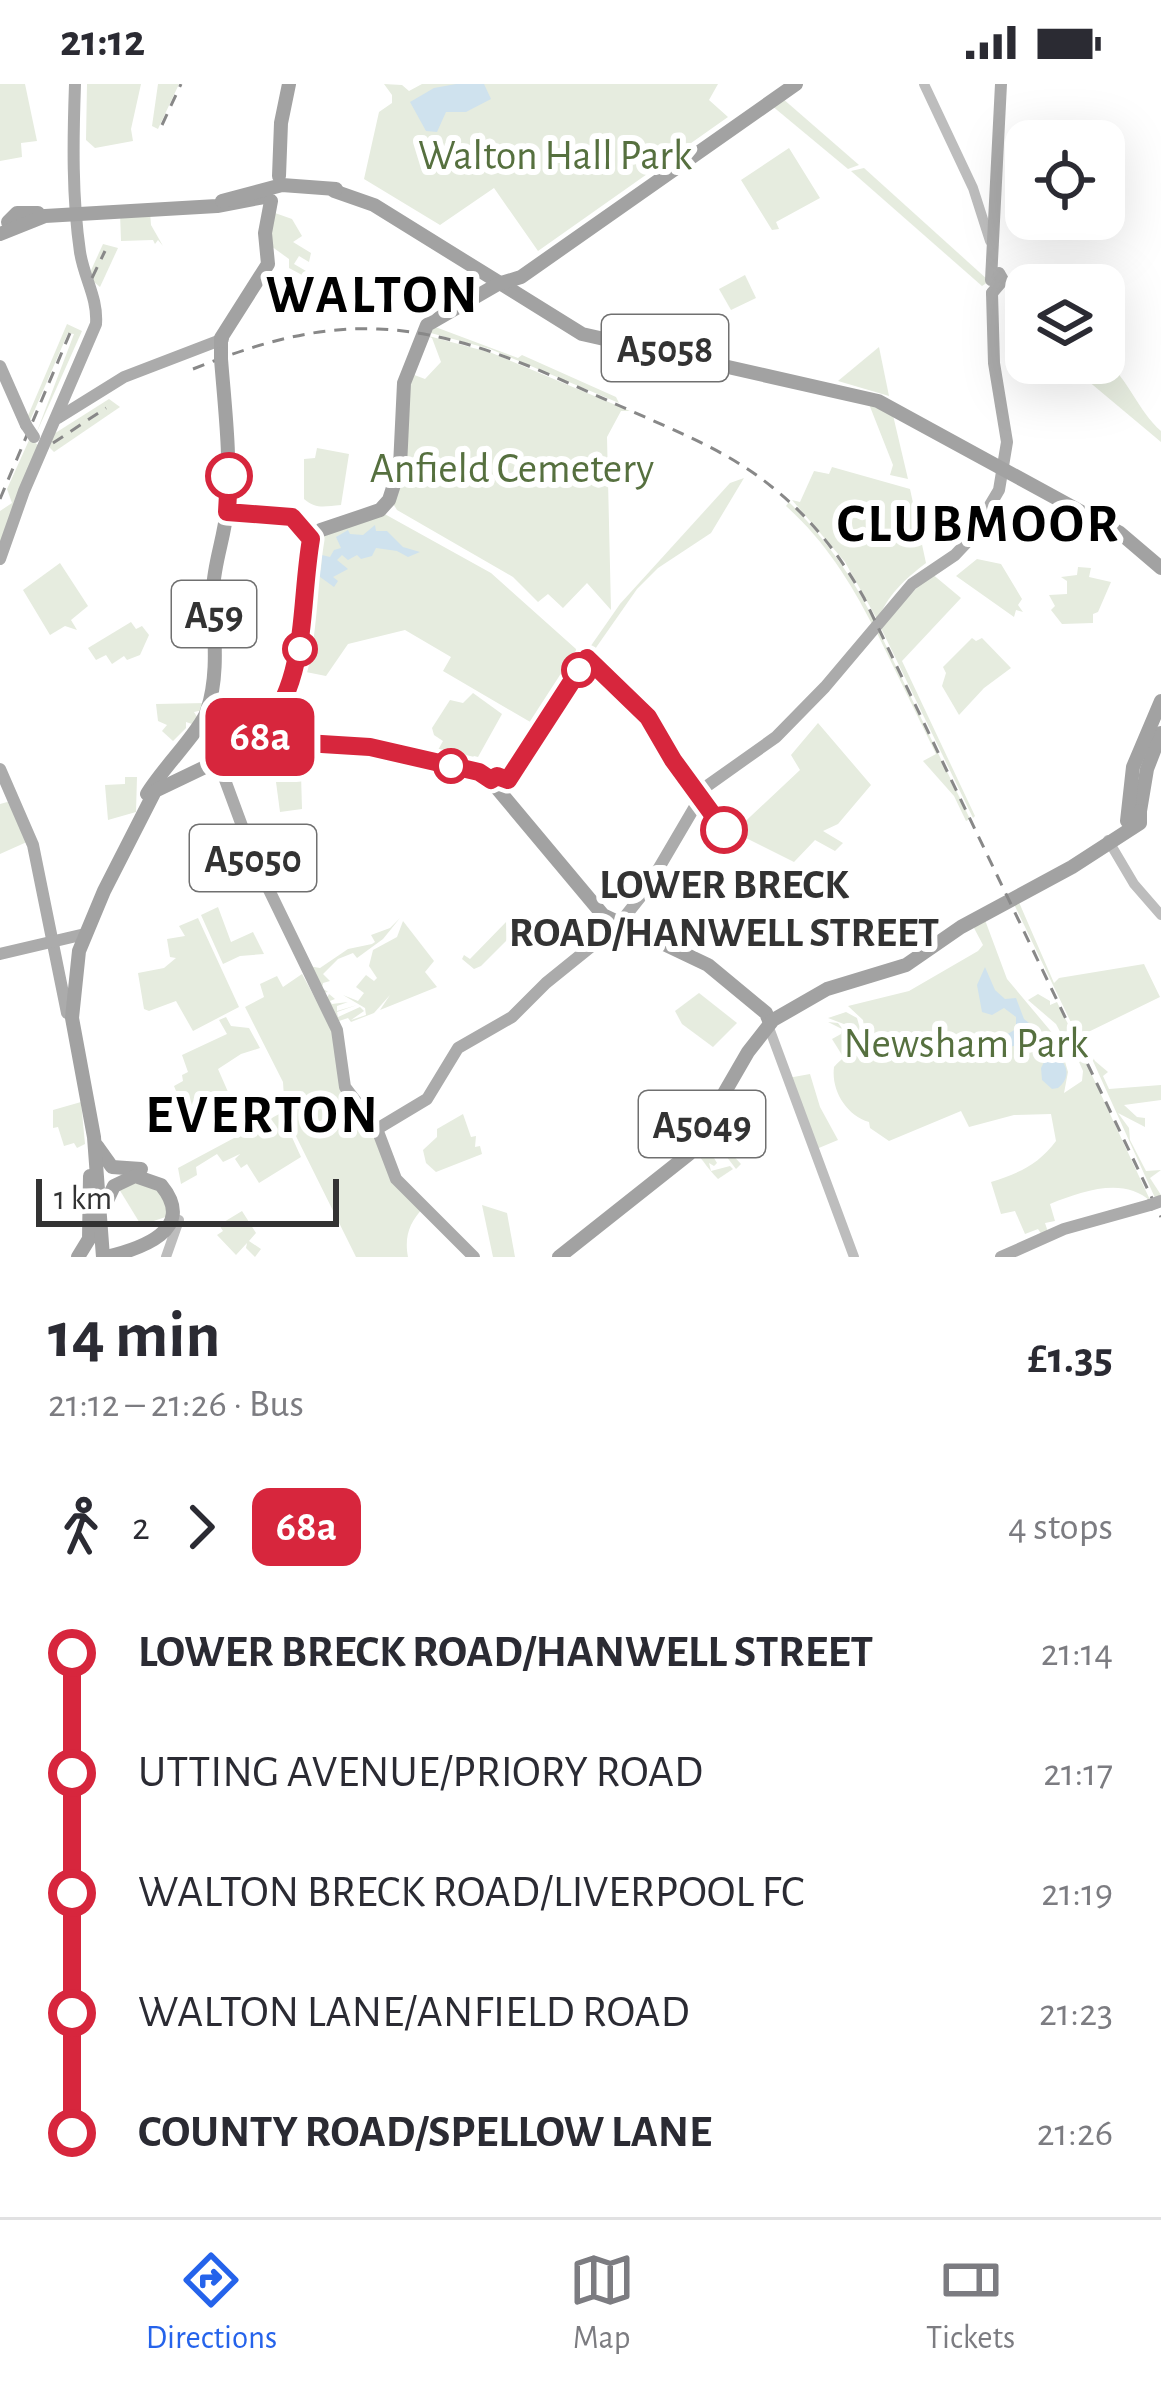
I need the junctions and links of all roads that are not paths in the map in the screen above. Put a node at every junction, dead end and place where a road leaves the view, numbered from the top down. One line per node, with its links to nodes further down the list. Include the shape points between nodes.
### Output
1 (73, 84): 10 (main road)
2 (782, 84): 13 (highway)
3 (796, 84): 13 (highway)
4 (924, 84): 12 (main road)
5 (1004, 84): 12 (main road)
6 (289, 88): 7 (highway)
7 (279, 187): 8 (highway, via 340,187); 9 (highway); 16 (highway, via 267,222 268,264)
8 (365, 199): 9 (highway, A5058, bridge, via 282,185); 13 (highway, A5058)
9 (204, 205): 10 (highway, A5058)
10 (76, 211): 11 (highway, A5058); 15 (main road, via 78,257)
11 (6, 221)
12 (992, 221): 20 (main road, via 990,367)
13 (503, 283): 14 (highway); 20 (highway, A5058, via 596,338 878,401)
14 (455, 311): 24 (highway, via 428,325 407,373 400,466 387,508 312,537 297,665); 24 (highway, via 421,329 402,382 398,467 388,496 309,537 296,657)
15 (95, 312): 18 (main road); 19 (main road)
16 (221, 344): 18 (main road, via 124,377); 25 (highway, A59, via 227,512)
17 (0, 366): 19 (main road)
18 (60, 416): 19 (main road)
19 (37, 436): 21 (main road)
20 (1002, 466): 22 (highway, A5058); 22 (highway, A5058, via 1122,528); 34 (main road, via 998,490 956,548 908,581 772,741 700,796)
21 (0, 559)
22 (1161, 564)
23 (1161, 701): 31 (highway, via 1136,758)
24 (272, 718): 27 (highway)
25 (204, 722): 28 (highway, A5050); 30 (highway)
26 (1161, 733): 31 (highway)
27 (256, 741): 28 (highway); 34 (highway, via 370,747 482,773 598,911)
28 (221, 757): 30 (highway); 40 (main road, A5050, via 254,861 337,1030 343,1083)
29 (0, 770): 36 (main road, via 33,845)
30 (160, 781): 35 (highway); 35 (highway)
31 (1132, 817): 32 (highway, A5049)
32 (1113, 842): 33 (main road); 39 (highway, A5049, via 909,960 827,982)
33 (1161, 915)
34 (620, 924): 39 (highway, via 708,965); 40 (main road, via 512,1017 458,1048 428,1099)
35 (83, 935): 36 (main road); 38 (highway)
36 (52, 942): 37 (main road); 38 (main road)
37 (0, 954)
38 (67, 983): 41 (highway); 41 (highway)
39 (768, 1022): 52 (highway, A5049, via 690,1152); 53 (main road)
40 (373, 1123): 51 (main road, via 395,1179)
41 (92, 1130): 43 (highway, via 107,1164 156,1174); 47 (highway); 48 (highway, via 89,1239)
42 (100, 1185): 43 (highway, via 141,1174)
43 (172, 1196): 49 (highway, via 167,1232)
44 (92, 1203): 47 (highway)
45 (1155, 1203): 54 (main road)
46 (180, 1220): 50 (main road)
47 (101, 1254): 47 (highway, via 141,1247 165,1232 172,1205 161,1184 135,1176 114,1186)
48 (78, 1257)
49 (119, 1257)
50 (167, 1257)
51 (474, 1257)
52 (559, 1257)
53 (854, 1257)
54 (1000, 1257)

